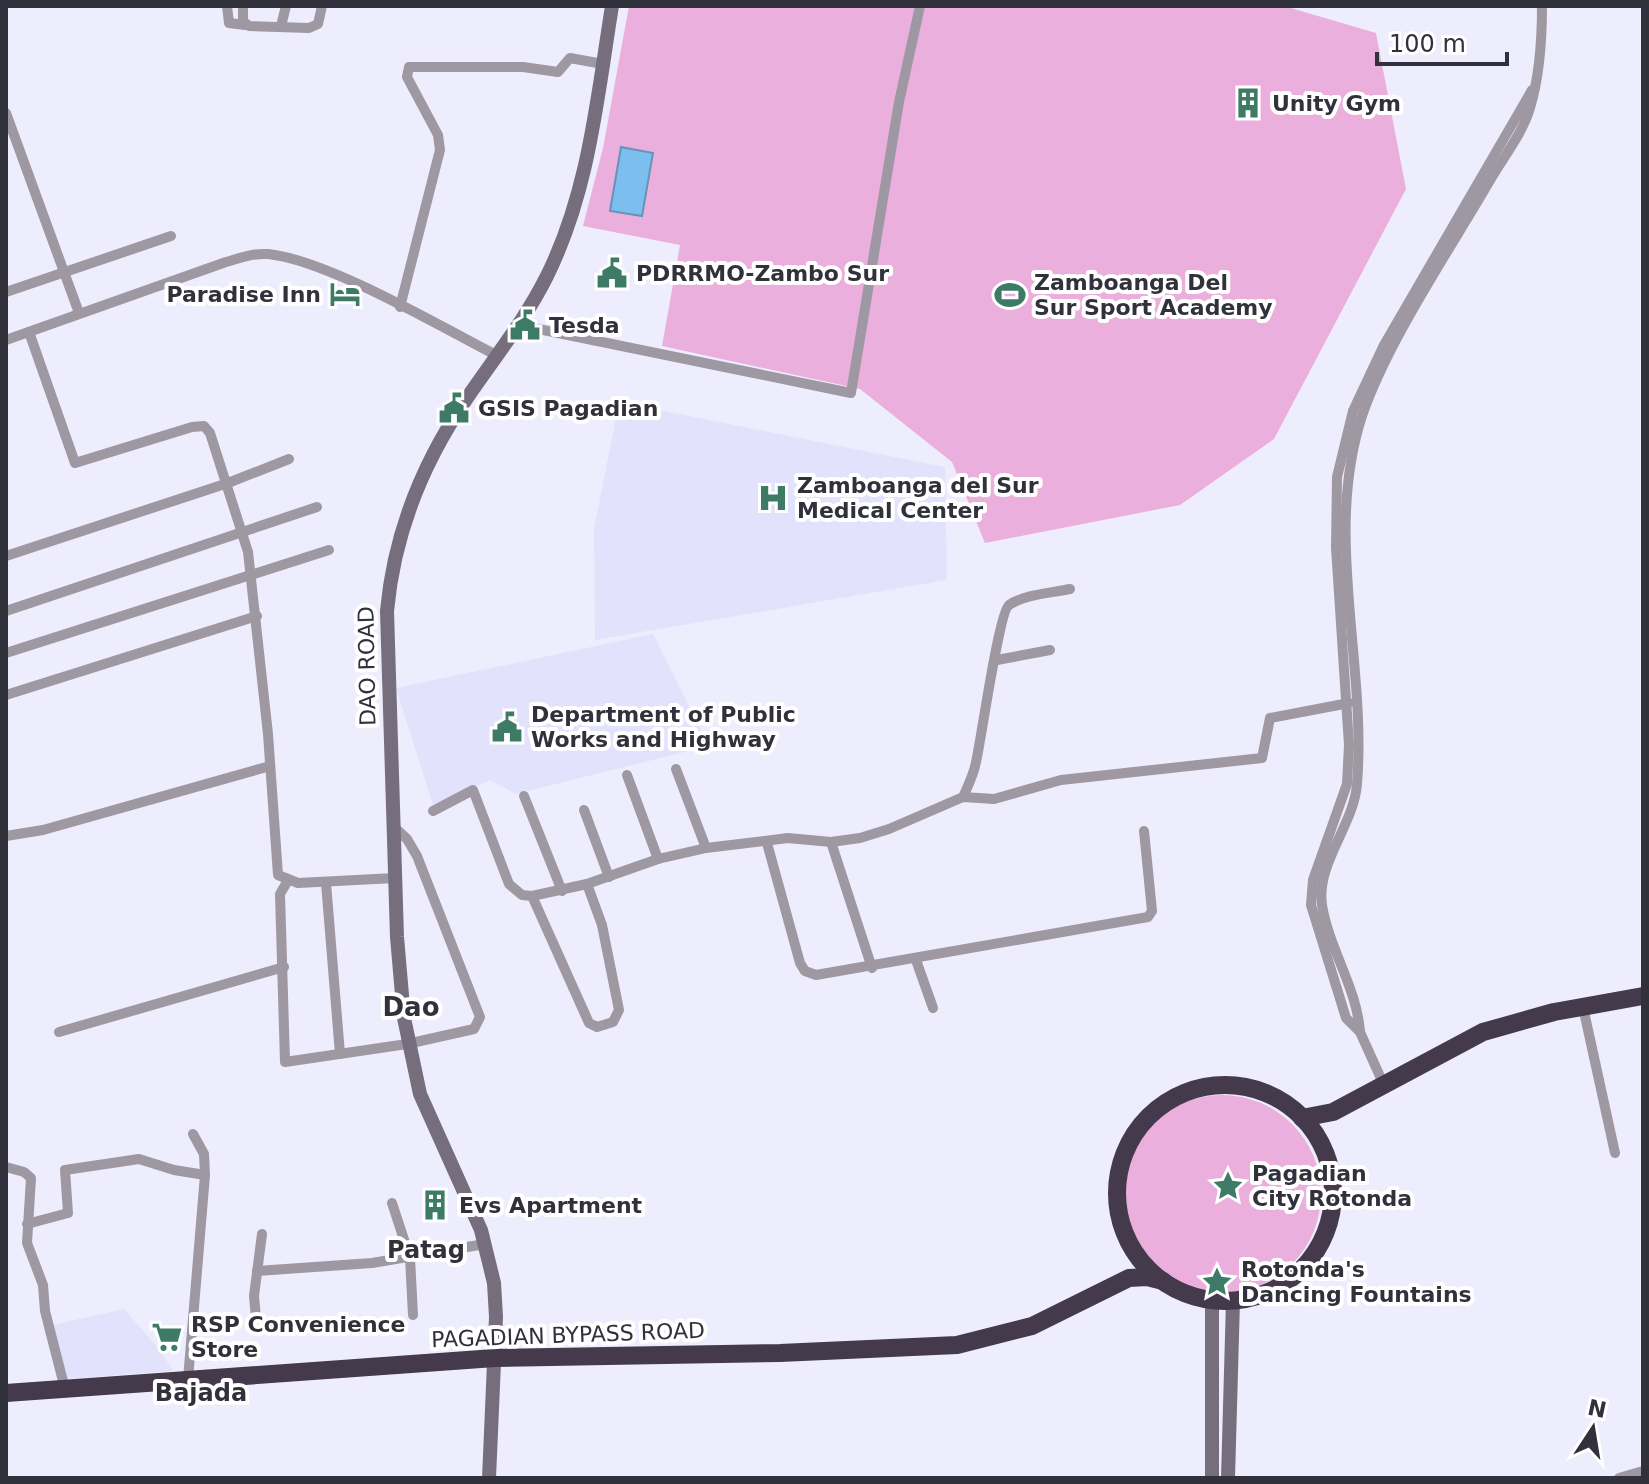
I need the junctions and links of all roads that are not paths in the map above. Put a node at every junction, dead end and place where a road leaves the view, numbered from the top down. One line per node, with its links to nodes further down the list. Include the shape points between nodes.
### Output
1 (227, 6): 8 (street, via 229,23)
2 (243, 6): 8 (street)
3 (286, 6): 9 (street)
4 (322, 6): 9 (street, via 314,27)
5 (612, 6): 10 (street, DAO ROAD)
6 (920, 6): 17 (street, via 851,393)
7 (1542, 6): 35 (street, via 1542,44 1530,109 1412,315 1363,414 1347,494)
8 (245, 25): 9 (street)
9 (281, 26)
10 (603, 64): 15 (street, via 570,58 558,72 409,67 407,77 438,135 440,150); 17 (street, DAO ROAD, via 573,216)
11 (6, 113): 13 (street)
12 (171, 236): 13 (street)
13 (65, 270): 14 (street); 16 (street)
14 (6, 292)
15 (400, 307): 16 (street, via 293,260 261,254); 20 (street)
16 (79, 313): 18 (street)
17 (519, 325): 20 (street, DAO ROAD)
18 (29, 332): 19 (street); 22 (street, via 75,463 204,426)
19 (6, 340)
20 (498, 356): 43 (street, DAO ROAD, via 431,460 404,520 395,560 387,645)
21 (289, 459): 22 (street)
22 (228, 483): 24 (street); 26 (street)
23 (317, 507): 24 (street)
24 (244, 534): 27 (street); 29 (street)
25 (329, 550): 27 (street)
26 (6, 556)
27 (251, 576): 30 (street); 32 (street)
28 (1070, 589): 33 (street, via 1006,608)
29 (6, 611)
30 (257, 616): 34 (street); 36 (street)
31 (1050, 650): 33 (street)
32 (6, 653)
33 (997, 660): 40 (street, via 984,704 976,766)
34 (6, 695)
35 (1351, 703): 40 (street, via 1270,718 1262,758 1061,780 994,799); 66 (street, via 1347,784 1313,880 1311,905 1346,1018 1360,1032)
36 (270, 766): 45 (street); 52 (street, via 277,871)
37 (676, 769): 48 (street)
38 (627, 775): 49 (street)
39 (524, 796): 55 (street)
40 (963, 797): 46 (street, via 889,829)
41 (584, 810): 50 (street)
42 (433, 811): 56 (street, via 473,790 509,884)
43 (393, 826): 51 (street, DAO ROAD); 64 (street, via 417,856 480,1017 479,1024 464,1033)
44 (1144, 831): 57 (street, via 1152,911 1148,917)
45 (6, 836)
46 (831, 842): 47 (street, via 793,838); 59 (street)
47 (767, 843): 48 (street); 59 (street, via 805,971 816,975)
48 (706, 848): 49 (street)
49 (658, 859): 50 (street)
50 (609, 877): 54 (street)
51 (395, 878): 53 (street); 64 (street, DAO ROAD)
52 (287, 882): 53 (street); 58 (street, via 280,894)
53 (326, 883): 65 (street)
54 (587, 884): 55 (street); 56 (street, via 602,925 619,1010 613,1022 597,1027 589,1023)
55 (562, 891): 56 (street)
56 (532, 896)
57 (916, 960): 59 (street); 62 (street)
58 (284, 967): 63 (street); 65 (street, via 285,1062)
59 (872, 968)
60 (1643, 996): 61 (highway)
61 (1583, 1007): 66 (highway, via 1483,1032); 71 (street)
62 (933, 1008)
63 (59, 1032)
64 (407, 1044): 65 (street); 77 (street, DAO ROAD, via 420,1094)
65 (340, 1054)
66 (1383, 1083): 67 (highway)
67 (1333, 1112): 68 (highway); 70 (highway)
68 (1302, 1118): 70 (highway); 78 (highway, via 1267,1094 1225,1086 1197,1090 1159,1109 1131,1141 1118,1181 1121,1223)
69 (193, 1134): 73 (street, via 204,1154)
70 (1321, 1143): 84 (highway, via 1333,1199 1331,1219 1315,1254 1288,1282)
71 (1615, 1153)
72 (6, 1167): 75 (street, via 31,1178)
73 (205, 1175): 75 (street, via 139,1159 68,1169 63,1176 70,1211); 88 (street)
74 (392, 1203): 79 (street)
75 (27, 1224): 89 (street, via 29,1255 43,1285)
76 (262, 1234): 80 (street)
77 (485, 1244): 79 (street); 87 (street, DAO ROAD, via 494,1283)
78 (1133, 1249): 81 (highway); 82 (highway)
79 (410, 1258): 80 (street); 85 (street)
80 (257, 1271): 86 (street)
81 (1163, 1281): 82 (highway, PAGADIAN BYPASS ROAD, via 1138,1277); 83 (highway)
82 (1120, 1282): 87 (highway, PAGADIAN BYPASS ROAD, via 1032,1326 957,1345)
83 (1212, 1300): 84 (highway); 93 (street)
84 (1233, 1301): 94 (street)
85 (413, 1315)
86 (256, 1318)
87 (495, 1358): 88 (highway, PAGADIAN BYPASS ROAD); 92 (street, DAO ROAD)
88 (188, 1379): 89 (highway, PAGADIAN BYPASS ROAD)
89 (65, 1389): 90 (highway, PAGADIAN BYPASS ROAD)
90 (6, 1393)
91 (1643, 1471): 95 (street)
92 (489, 1478)
93 (1212, 1478)
94 (1228, 1478)
95 (1619, 1478)

